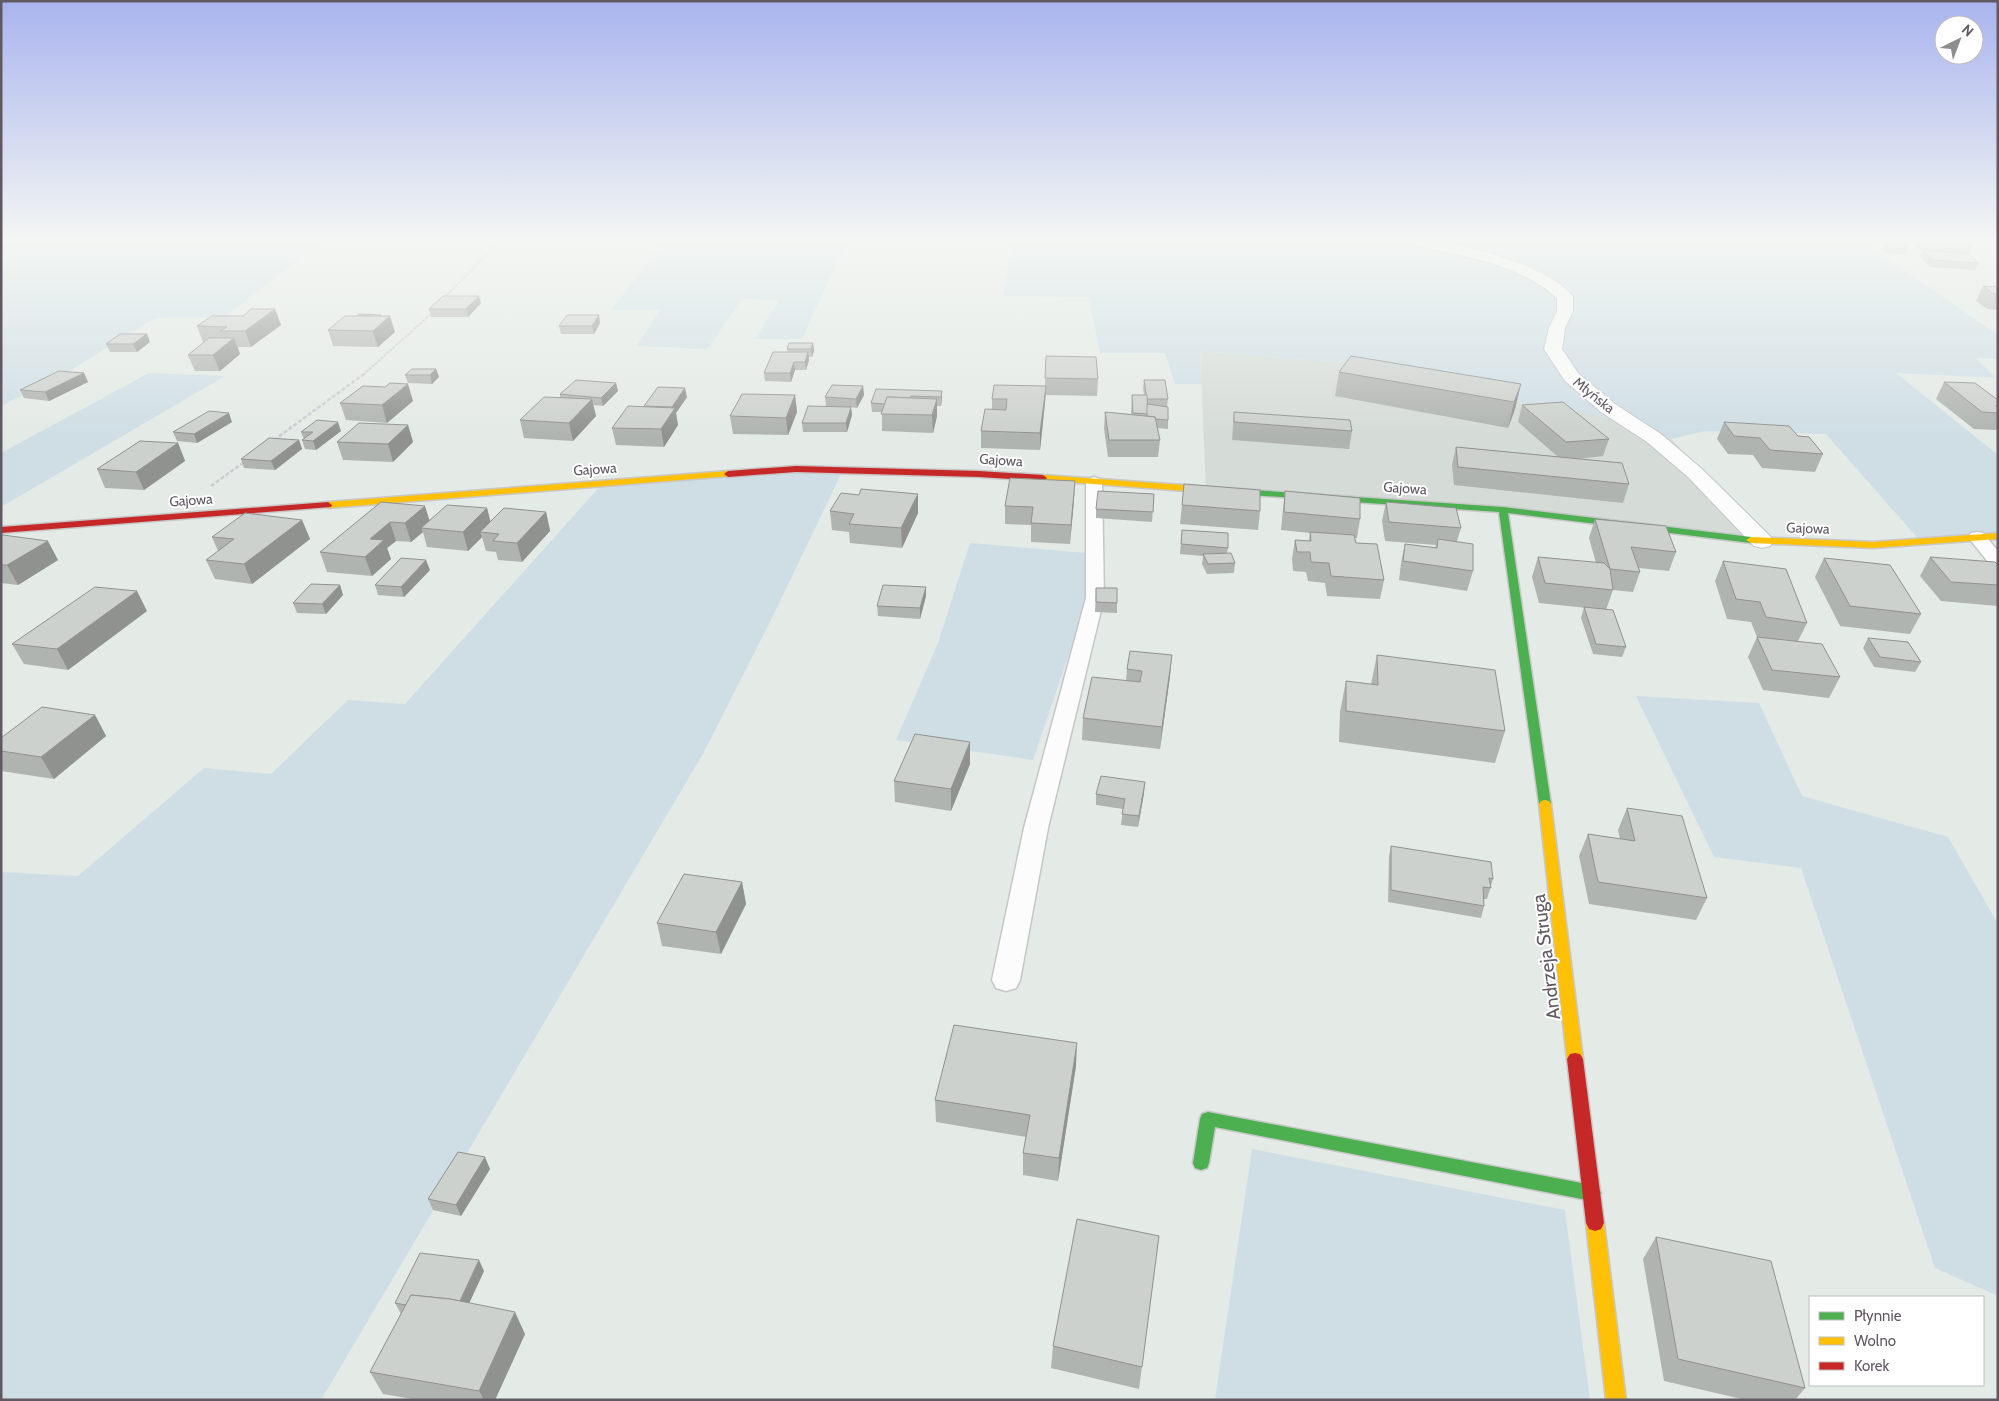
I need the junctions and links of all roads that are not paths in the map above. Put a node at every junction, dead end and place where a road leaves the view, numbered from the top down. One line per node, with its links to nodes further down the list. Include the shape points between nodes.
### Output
1 (1565, 305): 7 (street, Młyńska, via 1553,349 1571,377 1608,408 1654,438 1695,473)
2 (1094, 482): 3 (street, Gajowa); 4 (street, Gajowa, via 979,474 796,469); 9 (lane, via 1095,598 1036,828)
3 (1503, 510): 7 (street, Gajowa); 11 (street, Andrzeja Struga, via 1540,762)
4 (1, 530)
5 (1998, 536): 6 (street, Gajowa)
6 (1977, 537): 7 (street, Gajowa, via 1873,545); 8 (lane)
7 (1762, 541)
8 (1998, 563)
9 (1006, 980)
10 (1201, 1163): 11 (street, via 1208,1119)
11 (1592, 1193): 12 (street, Andrzeja Struga)
12 (1616, 1400)

